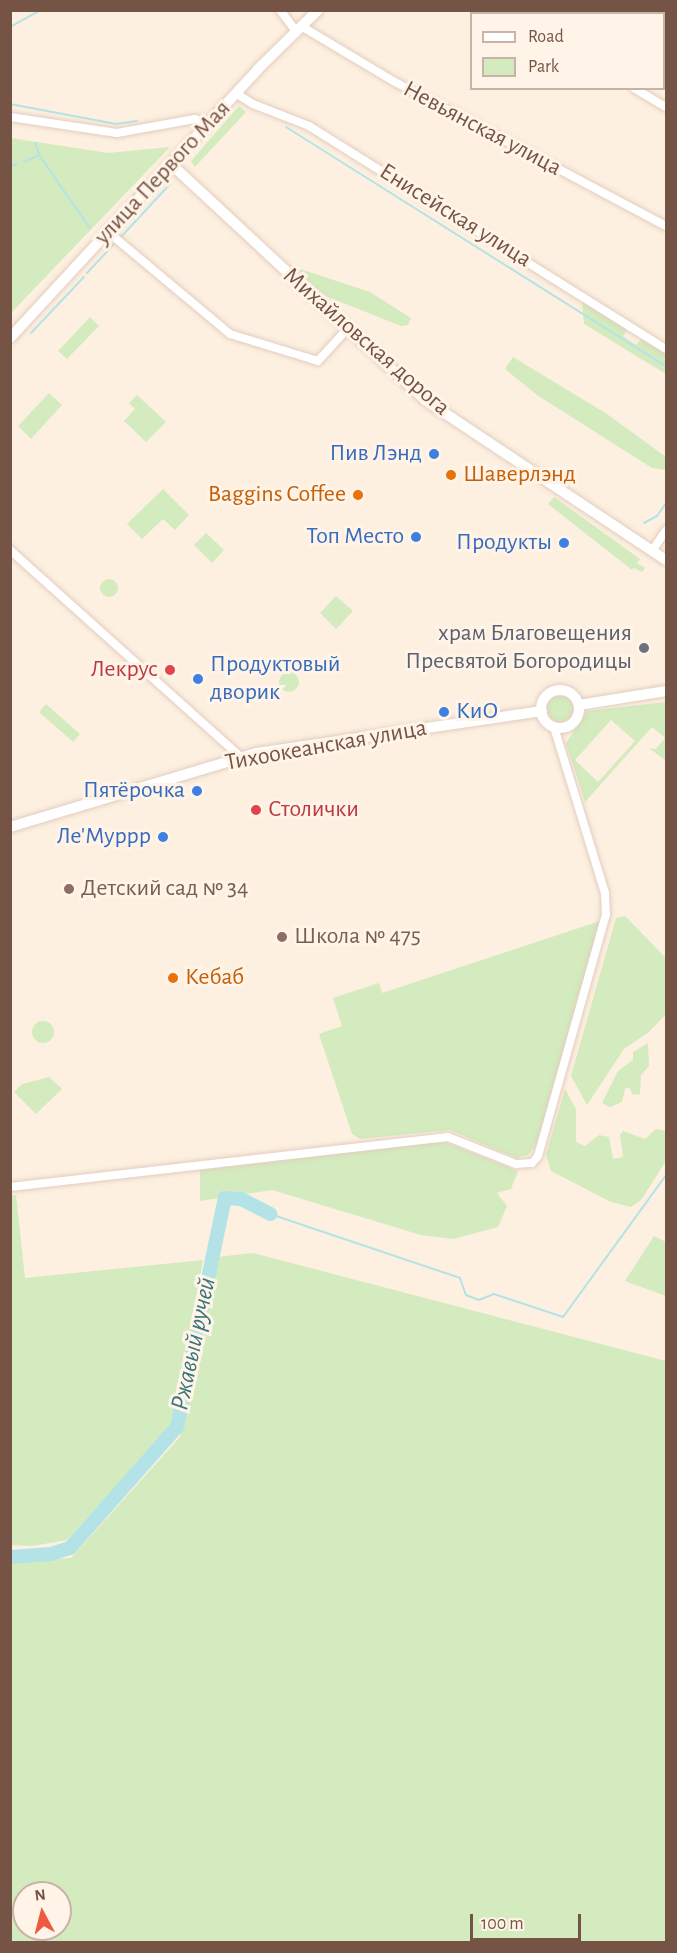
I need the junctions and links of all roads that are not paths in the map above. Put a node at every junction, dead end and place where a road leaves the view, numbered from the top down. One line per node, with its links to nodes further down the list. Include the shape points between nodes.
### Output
1 (280, 10): 3 (street)
2 (318, 10): 3 (street, улица Первого Мая)
3 (298, 29): 5 (street, улица Первого Мая); 10 (street, Невьянская улица)
4 (637, 90): 6 (street)
5 (237, 93): 8 (street, улица Первого Мая); 14 (street, Енисейская улица, via 253,104 309,126)
6 (666, 107)
7 (10, 117): 8 (street, via 117,133 195,119)
8 (209, 123): 9 (street, улица Первого Мая)
9 (171, 165): 11 (street, улица Первого Мая); 12 (street, Михайловская дорога)
10 (666, 226)
11 (108, 232): 12 (street, via 230,334 318,361); 13 (street, улица Первого Мая)
12 (348, 328): 17 (street, Михайловская дорога, via 425,400)
13 (10, 338)
14 (666, 349)
15 (666, 530): 17 (street)
16 (10, 550): 23 (street)
17 (652, 551): 18 (street, Михайловская дорога)
18 (666, 560)
19 (666, 691): 20 (street)
20 (579, 705): 21 (street, via 572,694 559,690 546,697); 22 (street, via 571,725)
21 (542, 711): 22 (street); 23 (street, Тихоокеанская улица)
22 (554, 727): 25 (street, via 605,893 606,914 538,1156 532,1164 516,1164 448,1137)
23 (241, 757): 24 (street, Тихоокеанская улица)
24 (10, 827)
25 (10, 1186)

